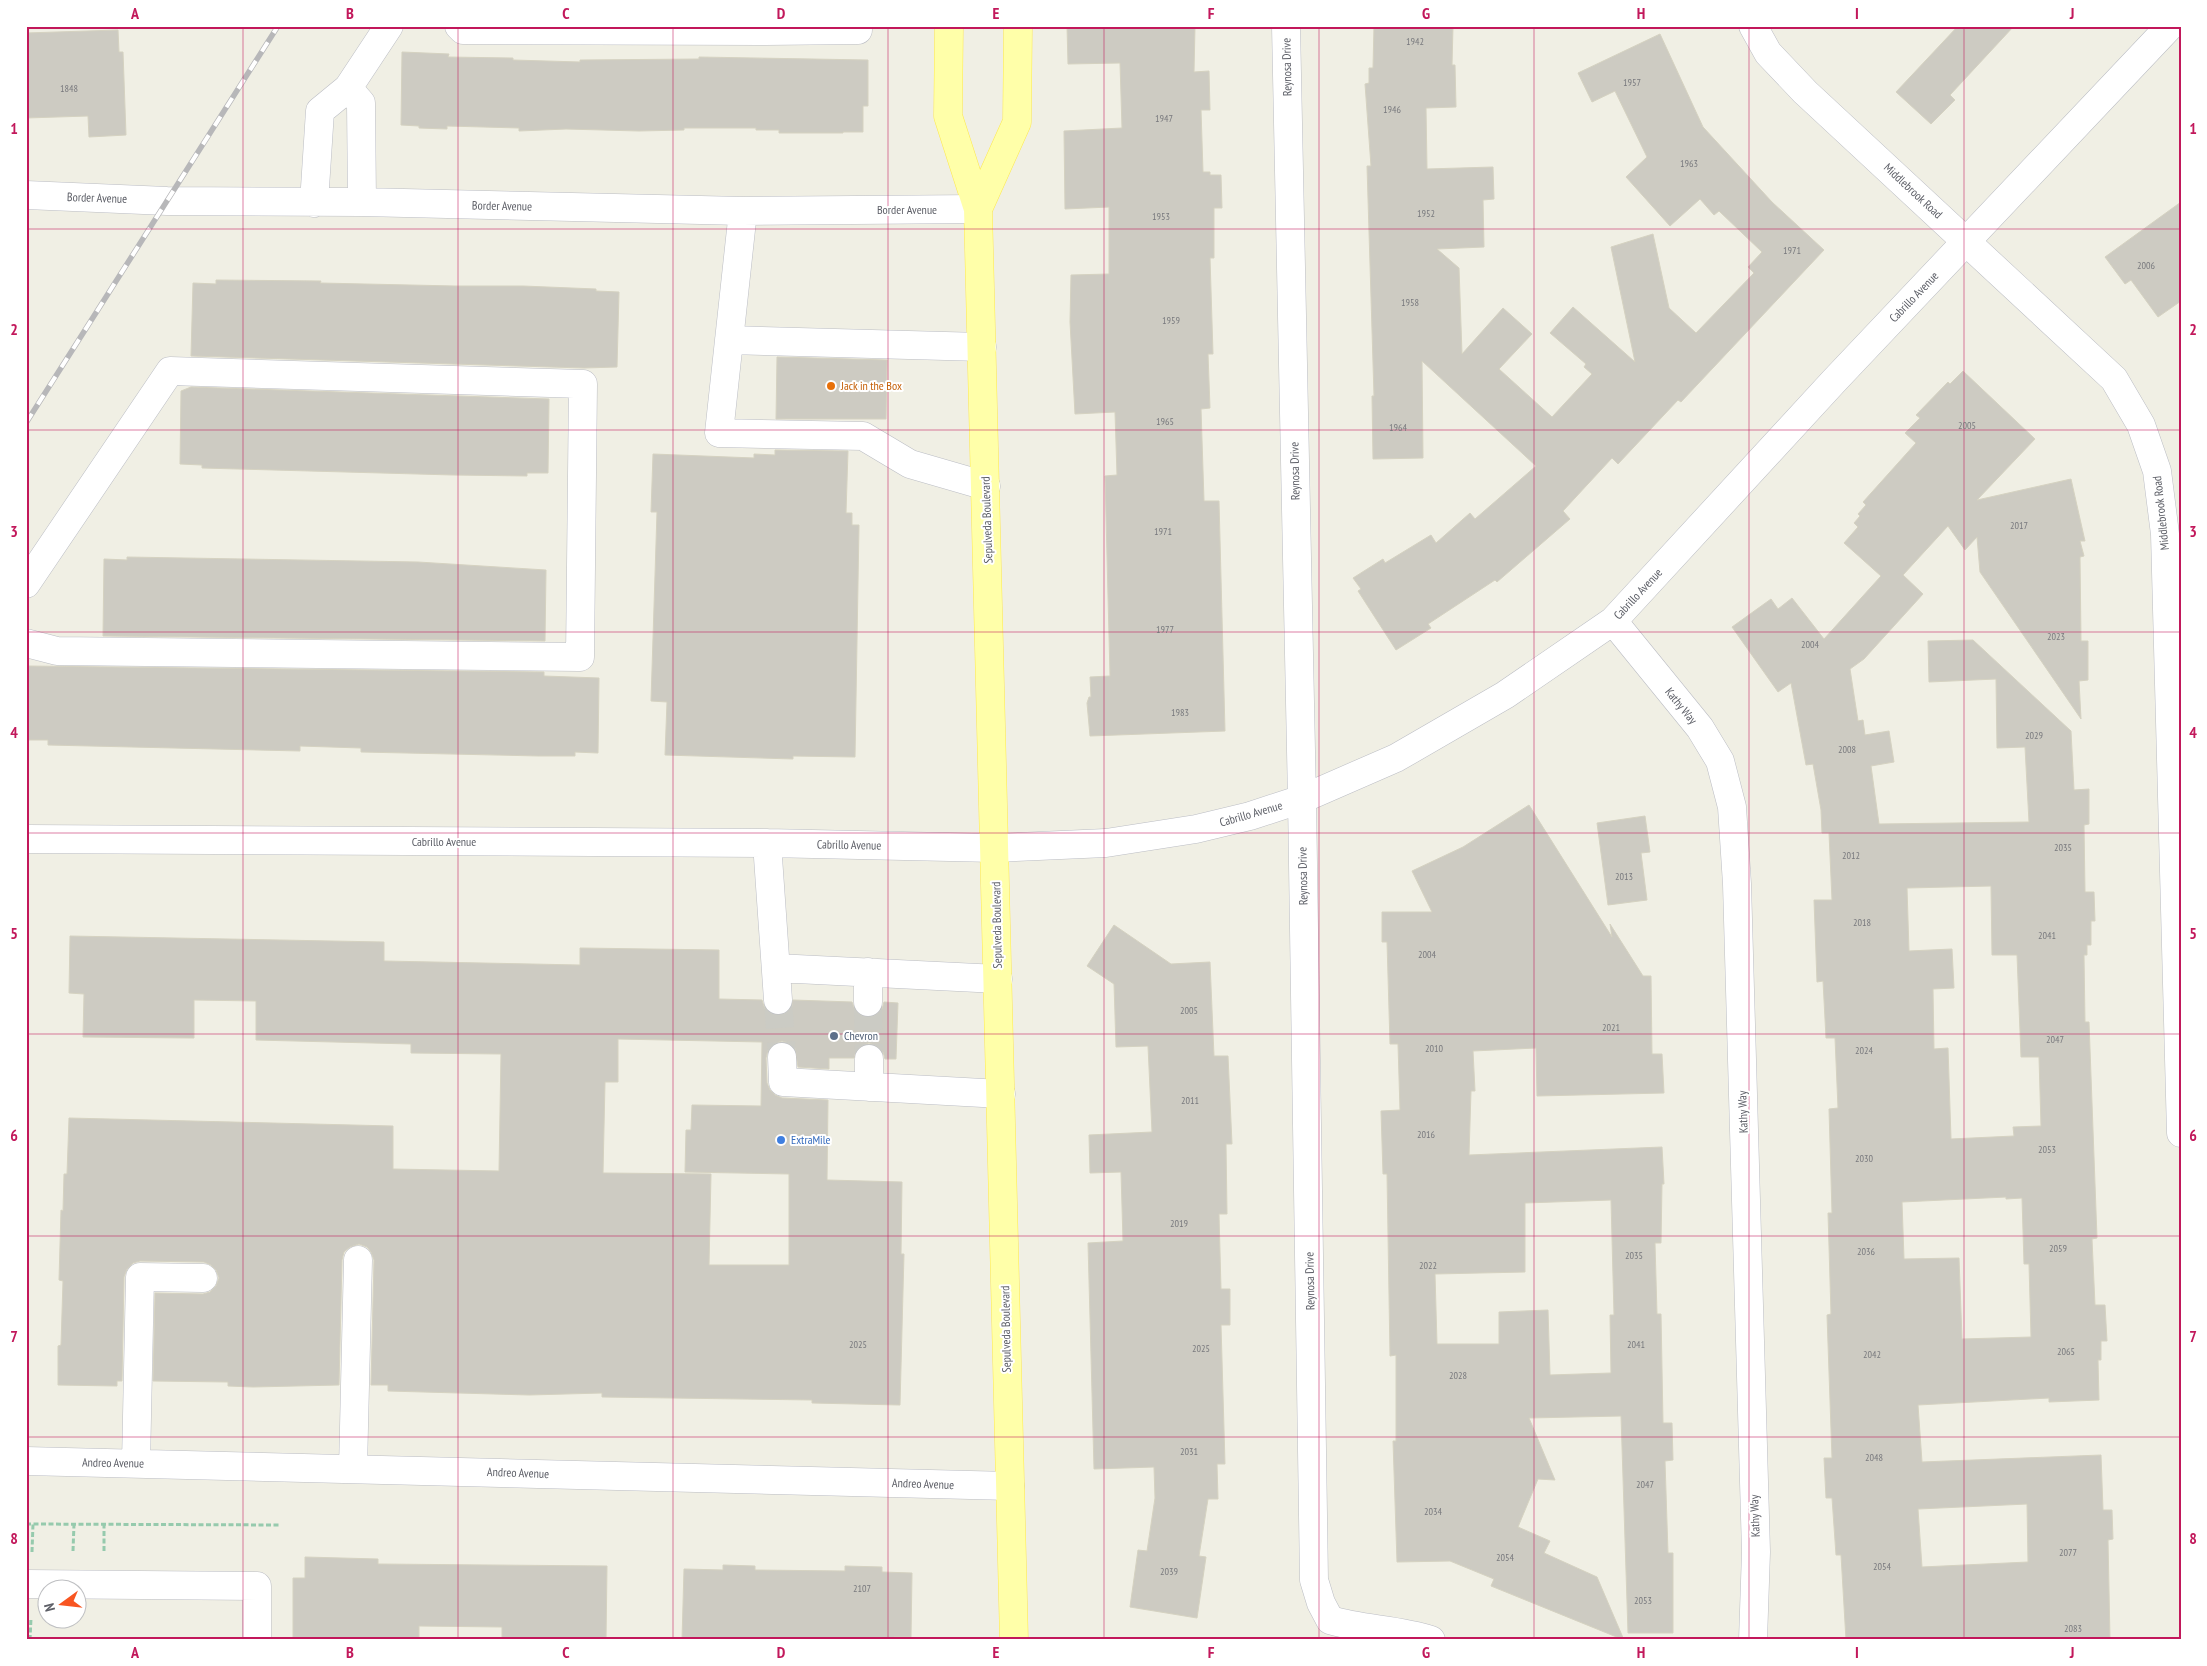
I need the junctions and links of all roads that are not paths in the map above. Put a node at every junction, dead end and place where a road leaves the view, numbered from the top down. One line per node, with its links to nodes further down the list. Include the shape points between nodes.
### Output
1 (389, 26): 10 (street)
2 (459, 26): 8 (street, via 463,30)
3 (949, 26): 14 (main road, Sepulveda Boulevard, via 948,116)
4 (1018, 26): 14 (main road, Sepulveda Boulevard, via 1017,122)
5 (1286, 26): 23 (street, Reynosa Drive)
6 (1753, 26): 16 (street, Middlebrook Road, via 1768,53 1805,92)
7 (2170, 26): 16 (street, Cabrillo Avenue)
8 (765, 28): 9 (street)
9 (858, 30)
10 (348, 88): 12 (street, via 362,102); 13 (street, via 320,110)
11 (26, 195): 13 (street, Border Avenue)
12 (362, 202): 13 (street, Border Avenue); 15 (street, Border Avenue)
13 (314, 203)
14 (978, 209): 15 (street, Border Avenue); 18 (main road, Sepulveda Boulevard)
15 (743, 211): 17 (street)
16 (1967, 241): 21 (street, Cabrillo Avenue); 36 (street, Middlebrook Road, via 2114,379 2141,425 2157,471 2164,534 2169,642)
17 (729, 340): 18 (street); 19 (street, via 719,434 863,436 910,464)
18 (982, 347): 19 (main road, Sepulveda Boulevard)
19 (986, 486): 26 (main road, Sepulveda Boulevard)
20 (26, 584): 22 (street, via 170,371 583,384 580,657 57,652)
21 (1613, 621): 23 (street, Cabrillo Avenue, via 1505,695 1404,753); 47 (street, Kathy Way, via 1700,728 1720,761 1732,807 1756,1552)
22 (26, 643)
23 (1302, 799): 26 (street, Cabrillo Avenue, via 1196,829 1106,842); 46 (street, Reynosa Drive, via 1314,1580 1330,1620 1410,1633)
24 (26, 839): 25 (street, Cabrillo Avenue)
25 (767, 843): 26 (street, Cabrillo Avenue); 27 (street)
26 (995, 848): 29 (main road, Sepulveda Boulevard)
27 (776, 968): 28 (street); 30 (street)
28 (868, 972): 29 (street); 31 (street)
29 (998, 979): 35 (main road, Sepulveda Boulevard)
30 (778, 1000)
31 (868, 1002)
32 (782, 1057): 34 (street, via 783,1082)
33 (869, 1059): 34 (street)
34 (870, 1087): 35 (street)
35 (1001, 1094): 42 (main road, Sepulveda Boulevard)
36 (2181, 1133)
37 (358, 1260): 41 (street)
38 (203, 1278): 40 (street, via 140,1277)
39 (26, 1461): 40 (street, Andreo Avenue)
40 (136, 1463): 41 (street, Andreo Avenue)
41 (353, 1469): 42 (street, Andreo Avenue)
42 (1010, 1486): 45 (main road, Sepulveda Boulevard)
43 (26, 1584): 44 (street, via 258,1586)
44 (257, 1640)
45 (1014, 1640)
46 (1431, 1640)
47 (1753, 1640)

